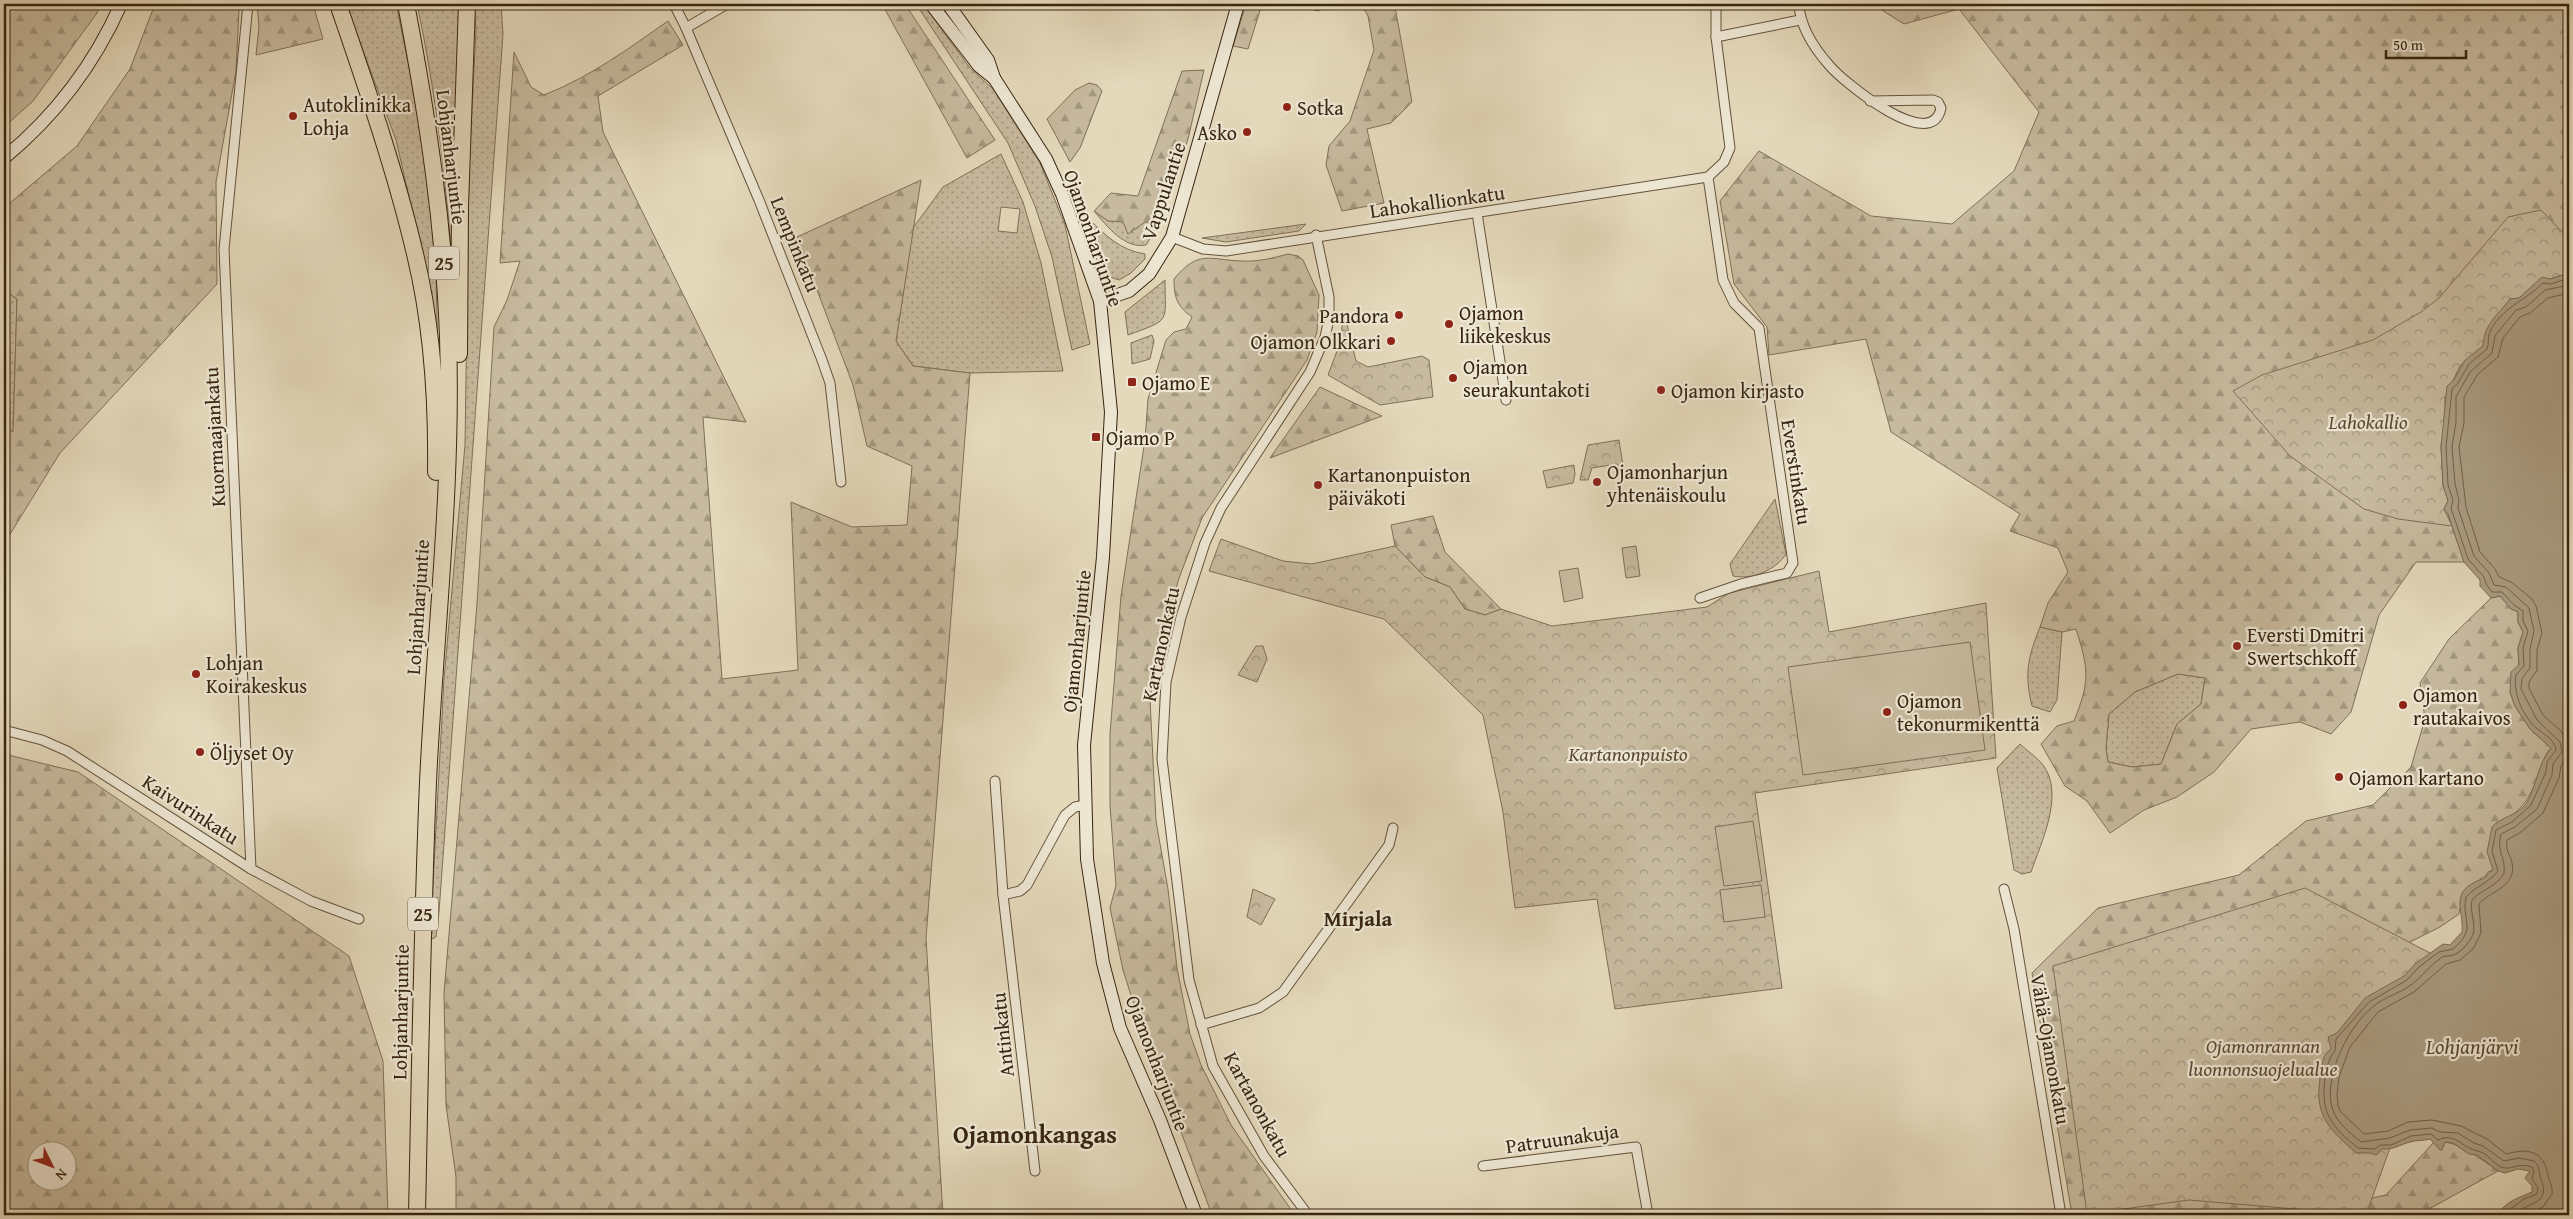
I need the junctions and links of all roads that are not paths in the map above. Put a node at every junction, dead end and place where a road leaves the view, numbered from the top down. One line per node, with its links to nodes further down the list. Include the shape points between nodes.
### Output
1 (121, 4): 18 (main road, via 80,80 27,139)
2 (248, 4): 33 (street, Kuormaajankatu, via 224,258)
3 (338, 4): 28 (highway, via 398,194 415,254 426,313 436,428)
4 (406, 4): 26 (highway, Lohjanharjuntie / 25, via 423,96 443,259 448,338)
5 (468, 4): 26 (highway, via 460,206 457,424)
6 (674, 4): 14 (street, Lempinkatu)
7 (727, 4): 14 (street)
8 (931, 4): 16 (main road, Ojamonharjuntie, via 979,66)
9 (948, 4): 16 (main road, Ojamonharjuntie, via 988,60)
10 (1238, 4): 22 (main road, Vappulantie)
11 (1716, 4): 15 (street)
12 (1799, 4): 13 (street)
13 (1800, 20): 15 (street); 17 (street, via 1829,65)
14 (686, 28): 25 (street, Lempinkatu, via 760,200 830,382)
15 (1716, 37): 19 (street, via 1730,148 1724,162)
16 (994, 78): 23 (main road, Ojamonharjuntie, via 1046,160 1062,194)
17 (1870, 101): 17 (street, via 1893,115 1922,123 1936,118 1941,108 1933,100)
18 (4, 158)
19 (1708, 177): 20 (street, Lahokallionkatu); 27 (street, Everstinkatu, via 1723,280 1734,303 1759,328 1793,563 1787,573)
20 (1477, 213): 21 (street, Lahokallionkatu); 24 (street)
21 (1316, 235): 22 (street, Lahokallionkatu, via 1226,251 1203,249); 37 (street, Kartanonkatu, via 1329,297 1330,318 1325,337 1310,372 1217,516 1180,617 1166,682 1162,759 1165,798 1189,980)
22 (1172, 237): 23 (main road, Vappulantie, via 1149,274 1129,291)
23 (1100, 301): 31 (main road, Ojamonharjuntie, via 1111,412 1103,556 1084,745)
24 (1506, 400)
25 (841, 482)
26 (444, 525): 28 (highway, Lohjanharjuntie / 25)
27 (1700, 598)
28 (439, 614): 40 (highway, Lohjanharjuntie / 25, via 423,920)
29 (4, 730): 33 (street, Kaivurinkatu, via 42,740 67,751)
30 (995, 781): 35 (street, Antinkatu)
31 (1085, 805): 35 (street, via 1075,807 1065,815 1027,884 1020,891); 41 (main road, Ojamonharjuntie, via 1087,859 1102,954 1118,1019)
32 (1393, 828): 37 (street, via 1389,845 1283,992 1259,1008)
33 (251, 869): 36 (street, Kaivurinkatu, via 311,901)
34 (2004, 889): 44 (street, Vähä-Ojamonkatu, via 2014,929)
35 (1003, 895): 39 (street, Antinkatu)
36 (359, 919)
37 (1201, 1025): 42 (street, Kartanonkatu, via 1213,1066 1264,1156)
38 (1483, 1166): 43 (street, Patruunakuja, via 1636,1147)
39 (1035, 1171)
40 (417, 1215)
41 (1196, 1215)
42 (1308, 1215)
43 (1648, 1215)
44 (2061, 1215)

